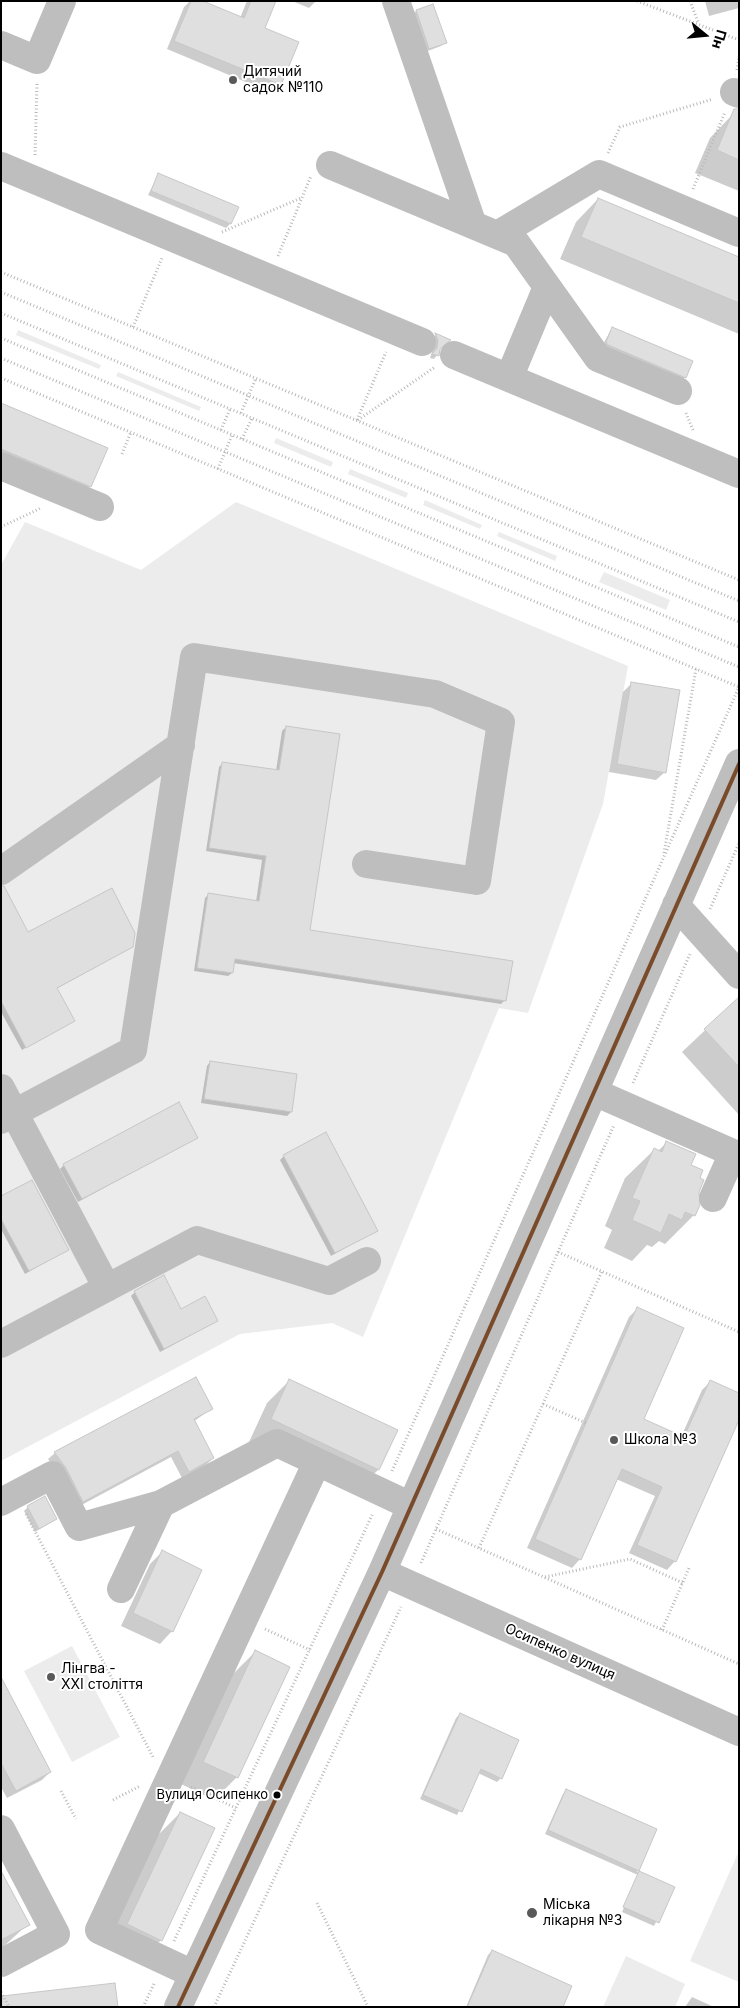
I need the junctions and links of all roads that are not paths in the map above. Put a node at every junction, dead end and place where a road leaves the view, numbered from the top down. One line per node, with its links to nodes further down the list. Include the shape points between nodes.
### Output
1 (62, 1): 3 (street, via 37,60)
2 (396, 1): 6 (street)
3 (1, 45)
4 (1, 166): 9 (street)
5 (321, 169): 6 (street)
6 (485, 230): 7 (street, via 599,174); 8 (street, via 516,243)
7 (739, 233)
8 (547, 286): 11 (street); 12 (street, via 598,358)
9 (422, 342)
10 (454, 355): 11 (street)
11 (509, 378): 14 (street)
12 (678, 392)
13 (1, 466): 15 (street)
14 (739, 474)
15 (100, 507)
16 (181, 745): 18 (street, via 194,657 435,694 502,722 477,881); 19 (street); 24 (street, via 134,1050)
17 (739, 763): 20 (street)
18 (366, 864)
19 (1, 871)
20 (676, 906): 21 (street); 23 (street)
21 (739, 975)
22 (1, 1088): 24 (street)
23 (594, 1092): 25 (street, via 733,1153); 32 (street)
24 (8, 1116): 27 (street)
25 (713, 1198)
26 (367, 1261): 27 (street, via 329,1281 197,1240)
27 (107, 1288): 28 (street)
28 (1, 1344)
29 (317, 1462): 31 (street, via 278,1443); 32 (street); 38 (street, via 244,1619 164,1771 99,1930)
30 (8, 1498): 31 (street, via 52,1475 78,1527)
31 (161, 1504): 34 (street)
32 (411, 1506): 33 (street)
33 (382, 1572): 35 (street, Осипенко вулиця); 38 (street)
34 (122, 1589)
35 (739, 1732)
36 (1, 1829): 37 (street, via 56,1934)
37 (1, 1962)
38 (193, 1974): 39 (street)
39 (178, 2007)

